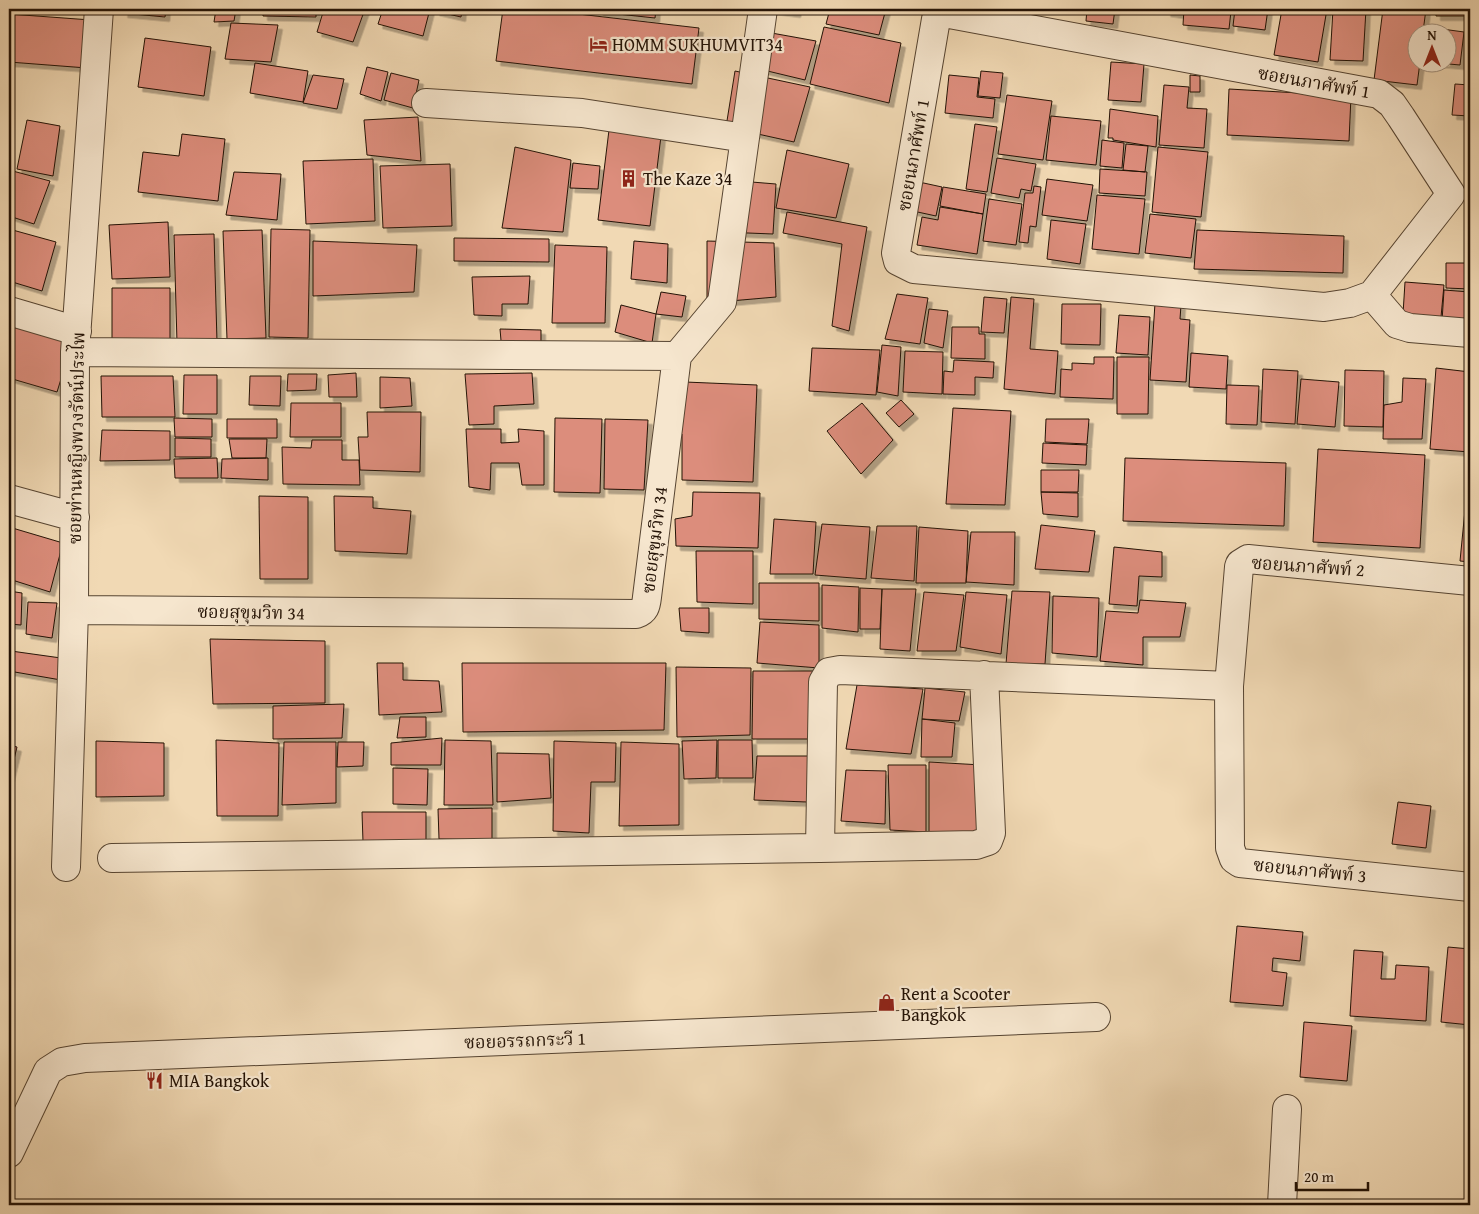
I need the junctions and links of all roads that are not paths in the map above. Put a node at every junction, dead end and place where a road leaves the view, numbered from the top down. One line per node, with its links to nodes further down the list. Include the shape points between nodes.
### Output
1 (99, 9): 9 (street, ซอยท่านหญิงพวงรัตน์ประไพ)
2 (763, 9): 4 (street)
3 (426, 103): 4 (street, via 582,113)
4 (745, 138): 10 (street, via 722,302)
5 (1461, 195): 6 (street, ซอยนภาศัพท์ 1); 6 (street, ซอยนภาศัพท์ 1, via 1392,104 1379,94 939,14 896,253 898,261 914,269 1324,307)
6 (1372, 295): 8 (street, via 1397,324 1410,328)
7 (9, 311): 9 (street)
8 (1470, 332)
9 (76, 341): 10 (street); 12 (street, ซอยท่านหญิงพวงรัตน์ประไพ)
10 (678, 356): 14 (street, ซอยสุขุมวิท 34, via 647,597 641,612)
11 (9, 500): 12 (street)
12 (75, 517): 14 (street, ซอยท่านหญิงพวงรัตน์ประไพ)
13 (1470, 581): 16 (street, ซอยนภาศัพท์ 2, via 1248,559 1239,567)
14 (74, 610): 19 (street, ซอยท่านหญิงพวงรัตน์ประไพ)
15 (984, 675): 16 (street); 17 (street, via 829,672 823,682); 17 (street, via 991,833 988,841 976,845)
16 (1229, 686): 20 (street, ซอยนภาศัพท์ 3, via 1230,848 1236,860 1240,863)
17 (820, 848): 18 (street)
18 (112, 858)
19 (66, 867)
20 (1470, 887)
21 (1096, 1017): 23 (street, ซอยอรรถกระวี 1, via 84,1058 62,1062 48,1071)
22 (1287, 1110): 24 (street)
23 (9, 1153)
24 (1282, 1205)

